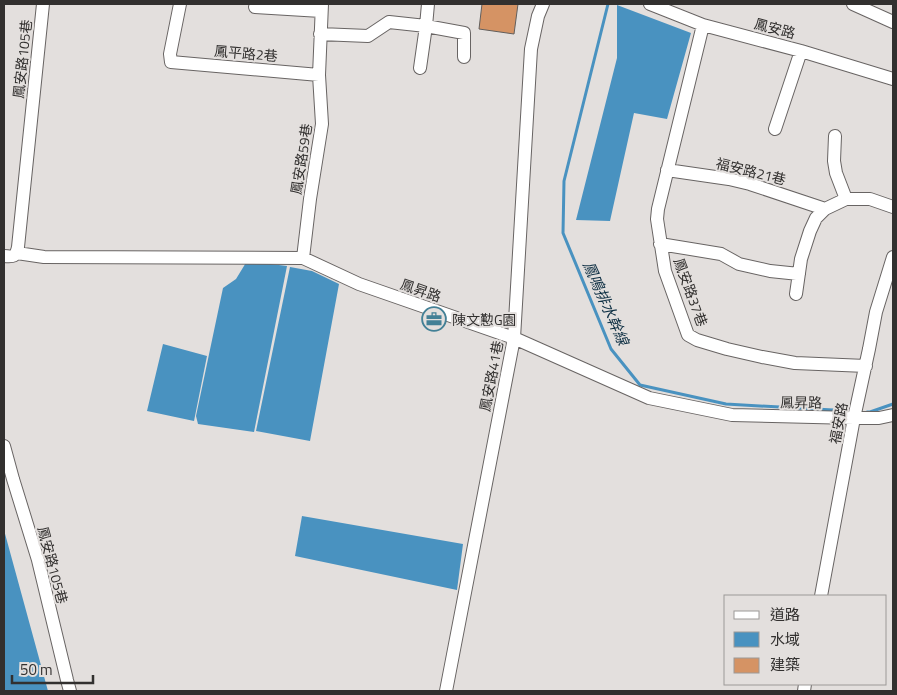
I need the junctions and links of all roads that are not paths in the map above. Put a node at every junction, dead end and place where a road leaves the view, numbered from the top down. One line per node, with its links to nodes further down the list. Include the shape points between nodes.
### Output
1 (43, 4): 26 (street, 鳳安路105巷)
2 (180, 4): 17 (street, 鳳平路2巷, via 171,62)
3 (428, 4): 12 (street)
4 (543, 4): 32 (street, 鳳安路41巷, via 531,49)
5 (650, 4): 11 (street, 鳳安路)
6 (853, 4): 10 (street)
7 (271, 6): 8 (street); 9 (street)
8 (255, 7)
9 (322, 7): 13 (street, 鳳安路59巷)
10 (893, 22)
11 (703, 25): 14 (street, 鳳安路); 21 (street, 鳳安路37巷)
12 (426, 26): 13 (street, via 389,22 368,36); 15 (street, via 464,33); 16 (street)
13 (320, 34): 17 (street, 鳳安路59巷)
14 (802, 51): 18 (street, 鳳安路); 19 (street)
15 (464, 57)
16 (420, 68)
17 (319, 75): 29 (street, 鳳安路59巷, via 322,124)
18 (893, 79)
19 (774, 130)
20 (835, 136): 22 (street, via 836,173)
21 (667, 170): 24 (street, 福安路21巷, via 750,184); 25 (street, 鳳安路37巷, via 656,219)
22 (846, 199): 23 (street, via 870,199); 24 (street)
23 (893, 207)
24 (825, 209): 30 (street, via 810,231)
25 (660, 244): 30 (street, via 721,254 739,264); 33 (street, 鳳安路37巷, via 664,271 688,335 692,338 795,363)
26 (17, 253): 27 (street); 29 (street, 鳳昇路, via 44,257)
27 (4, 256)
28 (893, 257): 33 (street, 福安路, via 876,312)
29 (303, 258): 32 (street, 鳳昇路, via 359,284)
30 (799, 274): 31 (street)
31 (796, 294)
32 (514, 338): 35 (street, 鳳昇路, via 649,398 732,416); 39 (street, 鳳安路41巷)
33 (866, 366): 35 (street, 福安路)
34 (893, 415): 35 (street, 鳳昇路)
35 (854, 418): 37 (street, 福安路)
36 (4, 446): 38 (street, 鳳安路105巷, via 38,560)
37 (822, 595)
38 (70, 691)
39 (446, 691)

